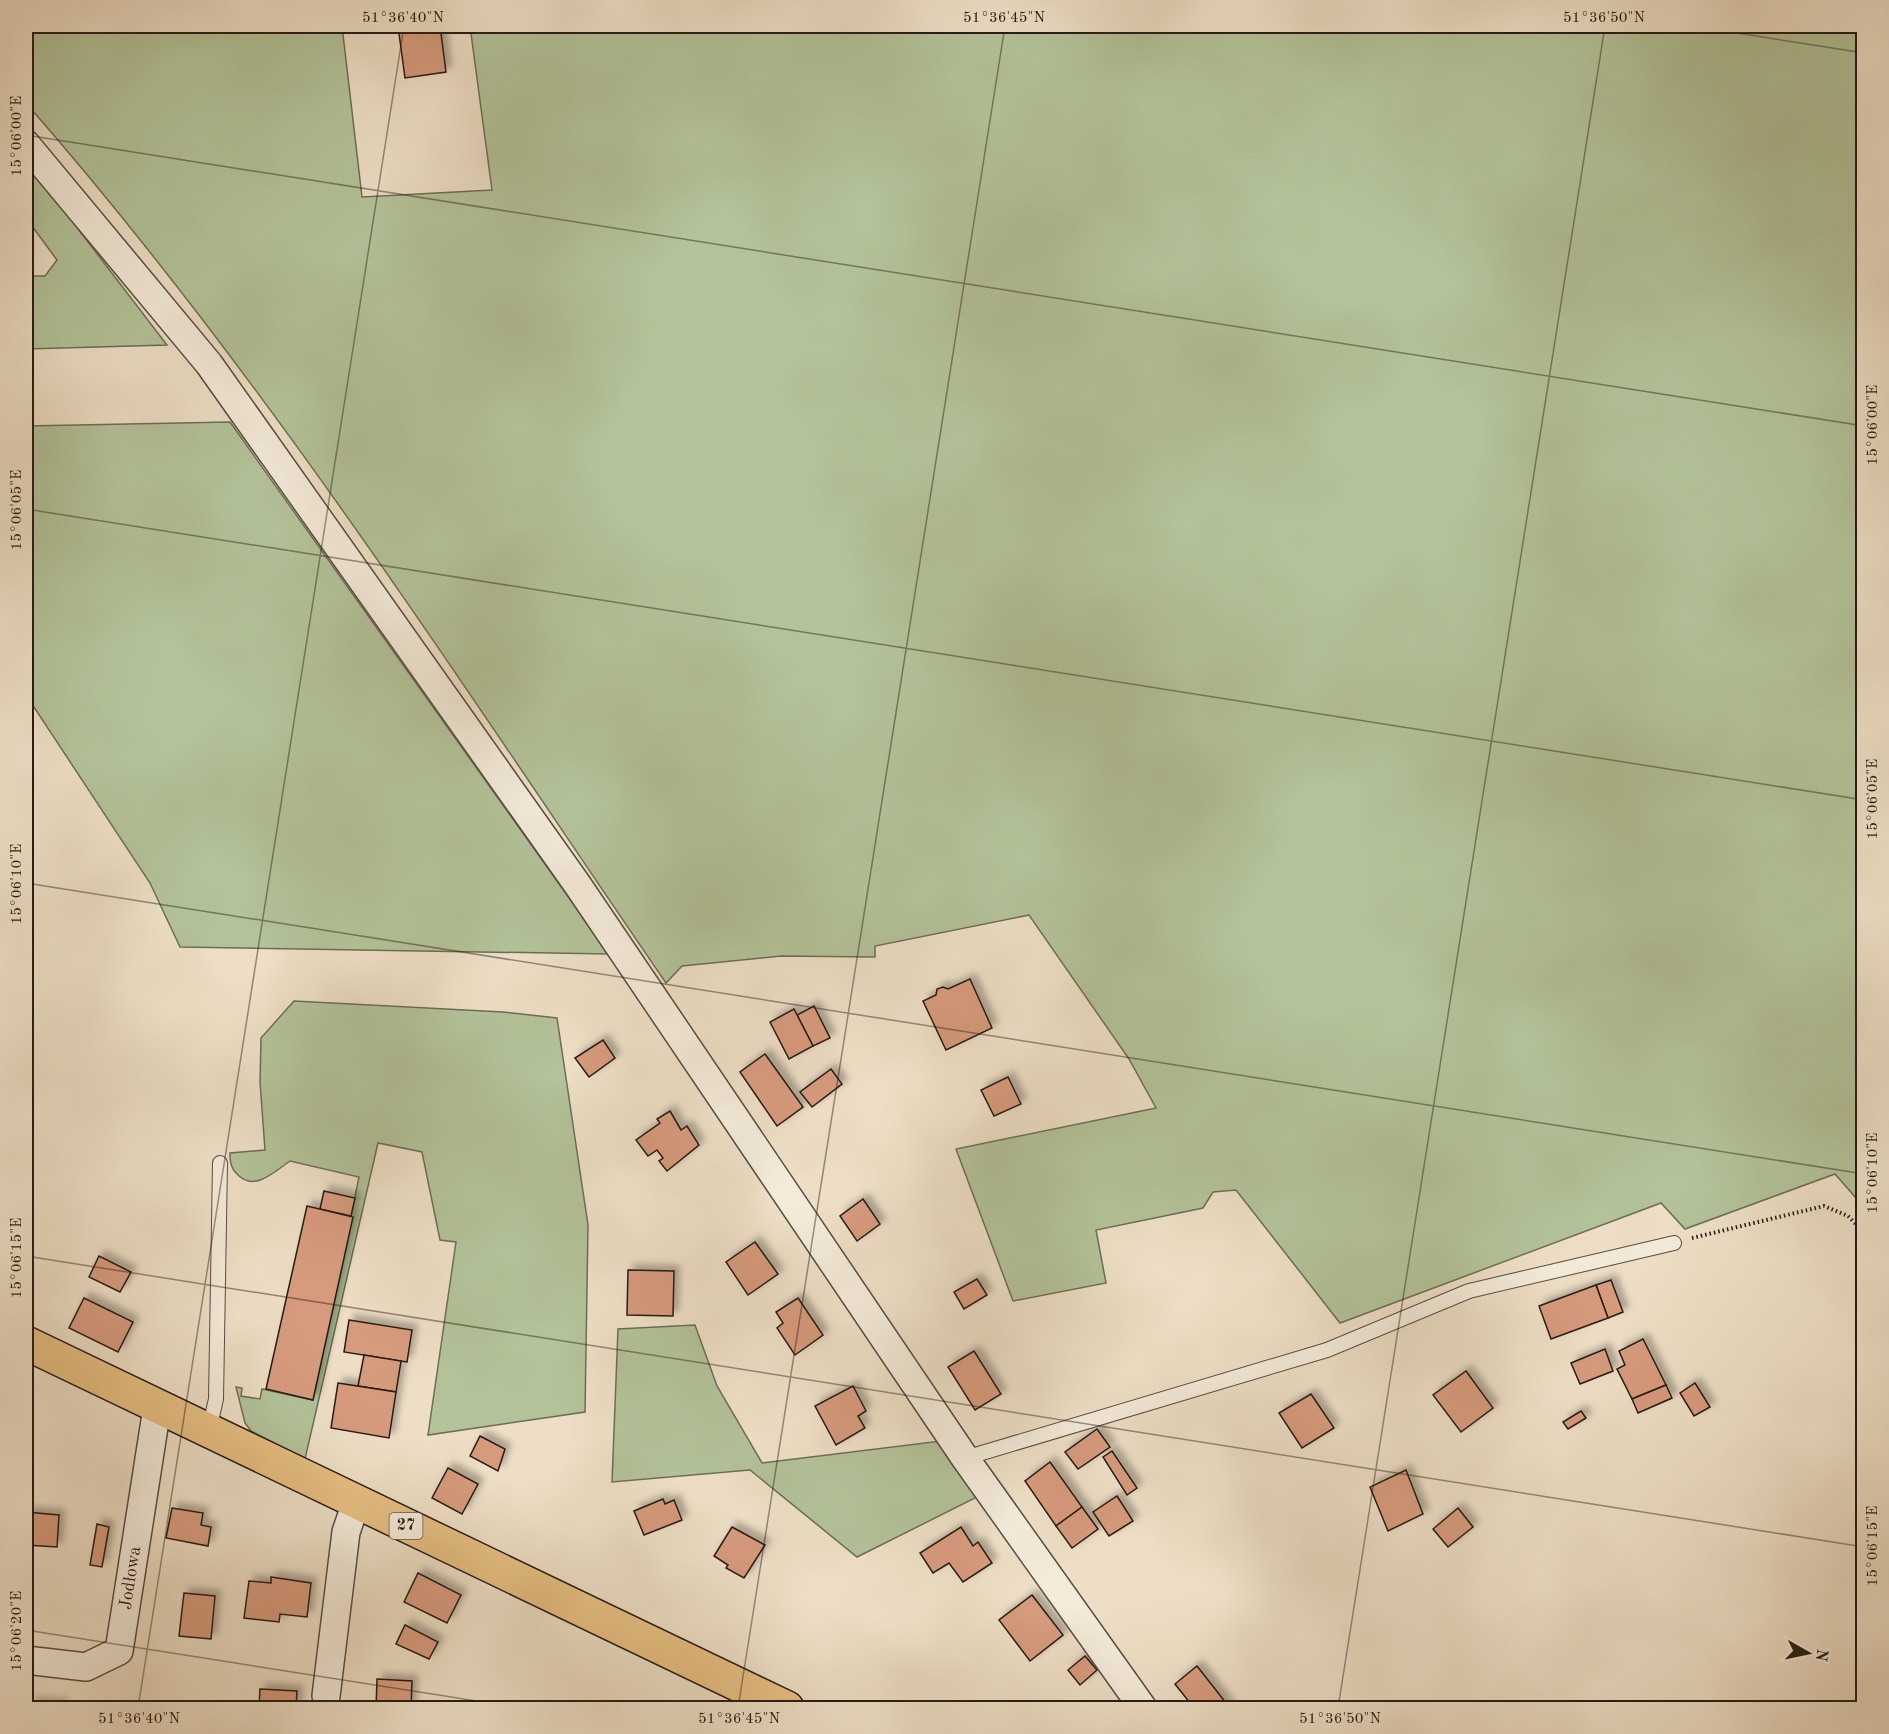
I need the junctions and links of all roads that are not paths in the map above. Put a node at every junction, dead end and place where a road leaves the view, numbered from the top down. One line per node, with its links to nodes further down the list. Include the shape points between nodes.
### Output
1 (26, 144): 7 (street, via 215,374 577,884)
2 (220, 1163): 6 (lane, via 216,1399)
3 (1674, 1243): 7 (lane, via 1469,1291 1328,1350)
4 (26, 1342): 5 (main road, 27)
5 (157, 1408): 6 (main road, 27); 9 (street, Jodłowa, via 119,1652 86,1667)
6 (208, 1432): 8 (main road, 27)
7 (965, 1458): 12 (street)
8 (356, 1503): 10 (street, via 346,1532); 11 (main road, 27)
9 (26, 1660)
10 (327, 1696)
11 (787, 1708)
12 (1143, 1708)

